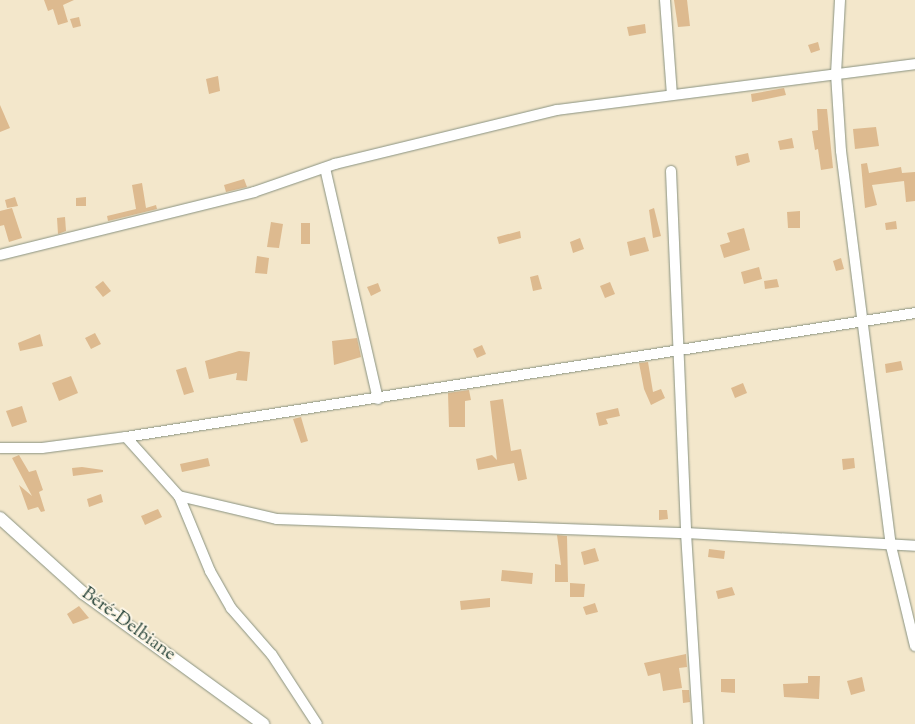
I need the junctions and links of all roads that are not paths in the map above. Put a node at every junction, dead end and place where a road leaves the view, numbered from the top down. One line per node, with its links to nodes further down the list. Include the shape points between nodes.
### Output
1 (665, 0): 5 (street)
2 (840, 0): 4 (street)
3 (915, 64): 4 (street)
4 (836, 74): 5 (street); 10 (street, via 841,151)
5 (672, 95): 6 (street, via 557,110)
6 (325, 168): 8 (street, via 254,192); 12 (street)
7 (671, 171): 11 (street)
8 (0, 255)
9 (915, 313): 10 (street)
10 (862, 321): 11 (street); 18 (street)
11 (680, 349): 12 (street); 17 (street)
12 (378, 399): 13 (street)
13 (126, 437): 14 (street, via 42,448); 15 (street)
14 (0, 448)
15 (179, 496): 17 (street, via 277,520); 22 (street, via 210,571 231,608 272,655)
16 (0, 518): 21 (street, Béré-Delbiane, via 83,593)
17 (686, 533): 18 (street); 23 (street)
18 (891, 546): 19 (street); 20 (street)
19 (915, 546)
20 (915, 646)
21 (263, 724)
22 (317, 724)
23 (698, 724)

